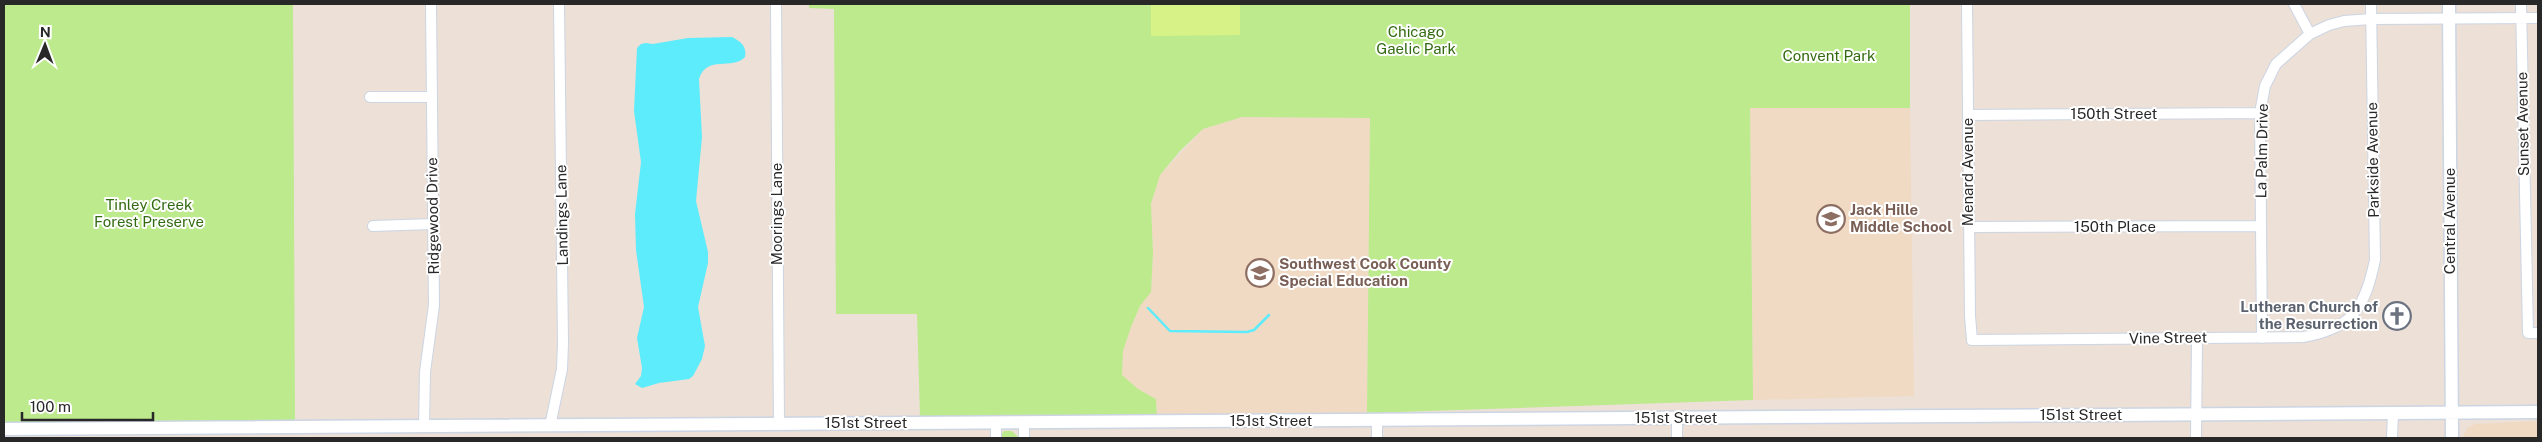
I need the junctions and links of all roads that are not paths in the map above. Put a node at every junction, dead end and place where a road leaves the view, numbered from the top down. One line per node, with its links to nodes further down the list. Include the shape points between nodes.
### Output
1 (431, 4): 15 (street, Ridgewood Drive)
2 (559, 4): 37 (street, Landings Lane, via 563,342 562,369)
3 (776, 4): 35 (street, Moorings Lane)
4 (1967, 4): 17 (street, Menard Avenue)
5 (2294, 4): 13 (street)
6 (2371, 4): 11 (street, Parkside Avenue)
7 (2449, 4): 12 (street, Central Avenue)
8 (2521, 4): 9 (street, Sunset Avenue)
9 (2521, 18): 10 (street, La Palm Drive); 12 (street, La Palm Drive); 23 (street, Sunset Avenue)
10 (2538, 18)
11 (2371, 19): 12 (street, La Palm Drive); 13 (street, La Palm Drive, via 2337,22); 22 (street, Parkside Avenue, via 2375,260 2368,289)
12 (2449, 19): 29 (street, Central Avenue)
13 (2310, 34): 16 (street, La Palm Drive, via 2276,64 2263,94)
14 (370, 97): 15 (street)
15 (432, 97): 18 (street, Ridgewood Drive)
16 (2260, 113): 17 (street, 150th Street); 20 (street, La Palm Drive)
17 (1968, 115): 21 (street, Menard Avenue)
18 (432, 224): 19 (street); 36 (street, Ridgewood Drive, via 434,305 425,372)
19 (373, 226)
20 (2262, 226): 21 (street, 150th Place); 25 (street, La Palm Drive)
21 (1969, 228): 26 (street, Menard Avenue)
22 (2356, 311): 25 (street, Vine Street, via 2326,334)
23 (2533, 333)
24 (2197, 338): 25 (street, Vine Street); 26 (street, Vine Street); 30 (street)
25 (2262, 338)
26 (1972, 340)
27 (2538, 412): 29 (street, 151st Street)
28 (2392, 413): 29 (street, 151st Street); 30 (street, 151st Street); 45 (street)
29 (2452, 413): 46 (street, Central Avenue)
30 (2196, 415): 31 (street, 151st Street); 44 (street)
31 (1676, 418): 32 (street, 151st Street); 43 (street)
32 (1377, 420): 33 (street, 151st Street); 42 (street)
33 (1024, 422): 34 (street, 151st Street); 41 (street)
34 (996, 423): 35 (street, 151st Street); 40 (street)
35 (779, 424): 37 (street, 151st Street)
36 (424, 426): 37 (street, 151st Street); 39 (street, 151st Street)
37 (550, 426)
38 (4, 429): 39 (street, 151st Street)
39 (305, 433)
40 (996, 438)
41 (1024, 438)
42 (1377, 438)
43 (1677, 438)
44 (2196, 438)
45 (2392, 438)
46 (2452, 438)

